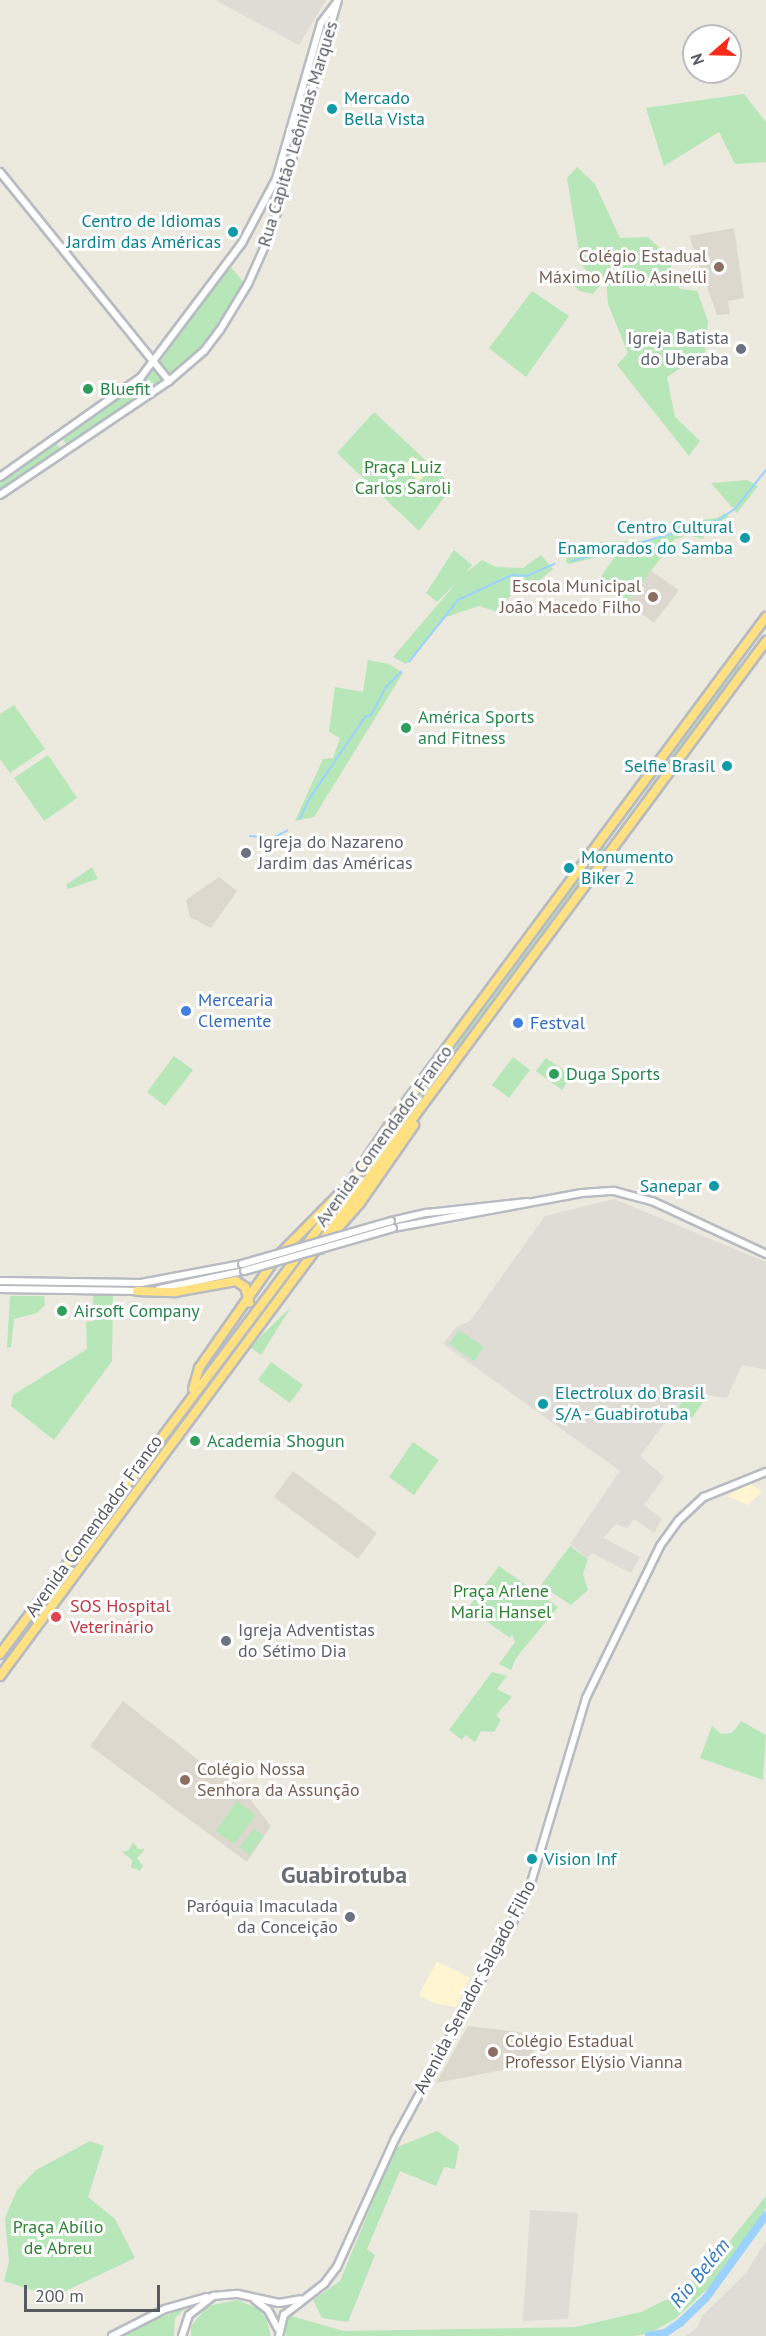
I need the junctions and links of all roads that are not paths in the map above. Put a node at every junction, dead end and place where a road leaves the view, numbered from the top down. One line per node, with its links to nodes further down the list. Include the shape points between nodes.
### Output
1 (338, 0): 3 (main road, Rua Capitão Leônidas Marques, via 321,23 281,166 263,208); 4 (main road, Rua Capitão Leônidas Marques, via 261,257 214,339)
2 (0, 172): 3 (main road)
3 (155, 363): 4 (main road); 5 (main road, Rua Capitão Leônidas Marques, via 137,381)
4 (169, 381): 6 (main road, Rua Capitão Leônidas Marques)
5 (0, 477)
6 (0, 495)
7 (766, 617): 9 (highway, Avenida Comendador Franco)
8 (766, 641): 10 (highway, Avenida Comendador Franco)
9 (735, 660): 10 (highway, via 743,664); 11 (highway, Avenida Comendador Franco)
10 (743, 671): 12 (highway, Avenida Comendador Franco)
11 (605, 835): 12 (highway, via 608,844); 13 (highway, Avenida Comendador Franco)
12 (616, 843): 15 (highway, Avenida Comendador Franco, via 443,1078 360,1203)
13 (352, 1181): 21 (highway, via 286,1245); 22 (highway, Avenida Comendador Franco)
14 (352, 1241): 15 (highway)
15 (313, 1254): 25 (highway, Avenida Comendador Franco)
16 (766, 1254): 17 (main road, bridge, via 632,1194 598,1191 534,1202 427,1212)
17 (243, 1267): 18 (main road, via 141,1283); 20 (main road, via 186,1285)
18 (0, 1281)
19 (0, 1288): 20 (main road)
20 (137, 1291): 21 (highway, via 175,1292 236,1281 245,1287)
21 (249, 1302): 22 (highway, via 199,1368)
22 (190, 1396): 24 (highway, Avenida Comendador Franco)
23 (766, 1472): 32 (main road, Avenida Senador Salgado Filho, via 704,1497 679,1520 660,1546 586,1698 527,1896 395,2139 337,2267 324,2284)
24 (22, 1624): 25 (highway, via 24,1633); 26 (highway, Avenida Comendador Franco)
25 (34, 1631): 27 (highway, Avenida Comendador Franco)
26 (11, 1639): 27 (highway, via 19,1639); 28 (highway, Avenida Comendador Franco)
27 (21, 1647): 29 (highway, Avenida Comendador Franco)
28 (0, 1654)
29 (0, 1676)
30 (213, 2296): 31 (main road, via 232,2293); 34 (main road, via 189,2315); 35 (main road, via 165,2309)
31 (251, 2297): 32 (main road, via 279,2303); 33 (main road, via 268,2310)
32 (304, 2298): 33 (main road, Avenida Senador Salgado Filho, via 284,2315)
33 (279, 2333)
34 (182, 2335)
35 (112, 2336)

